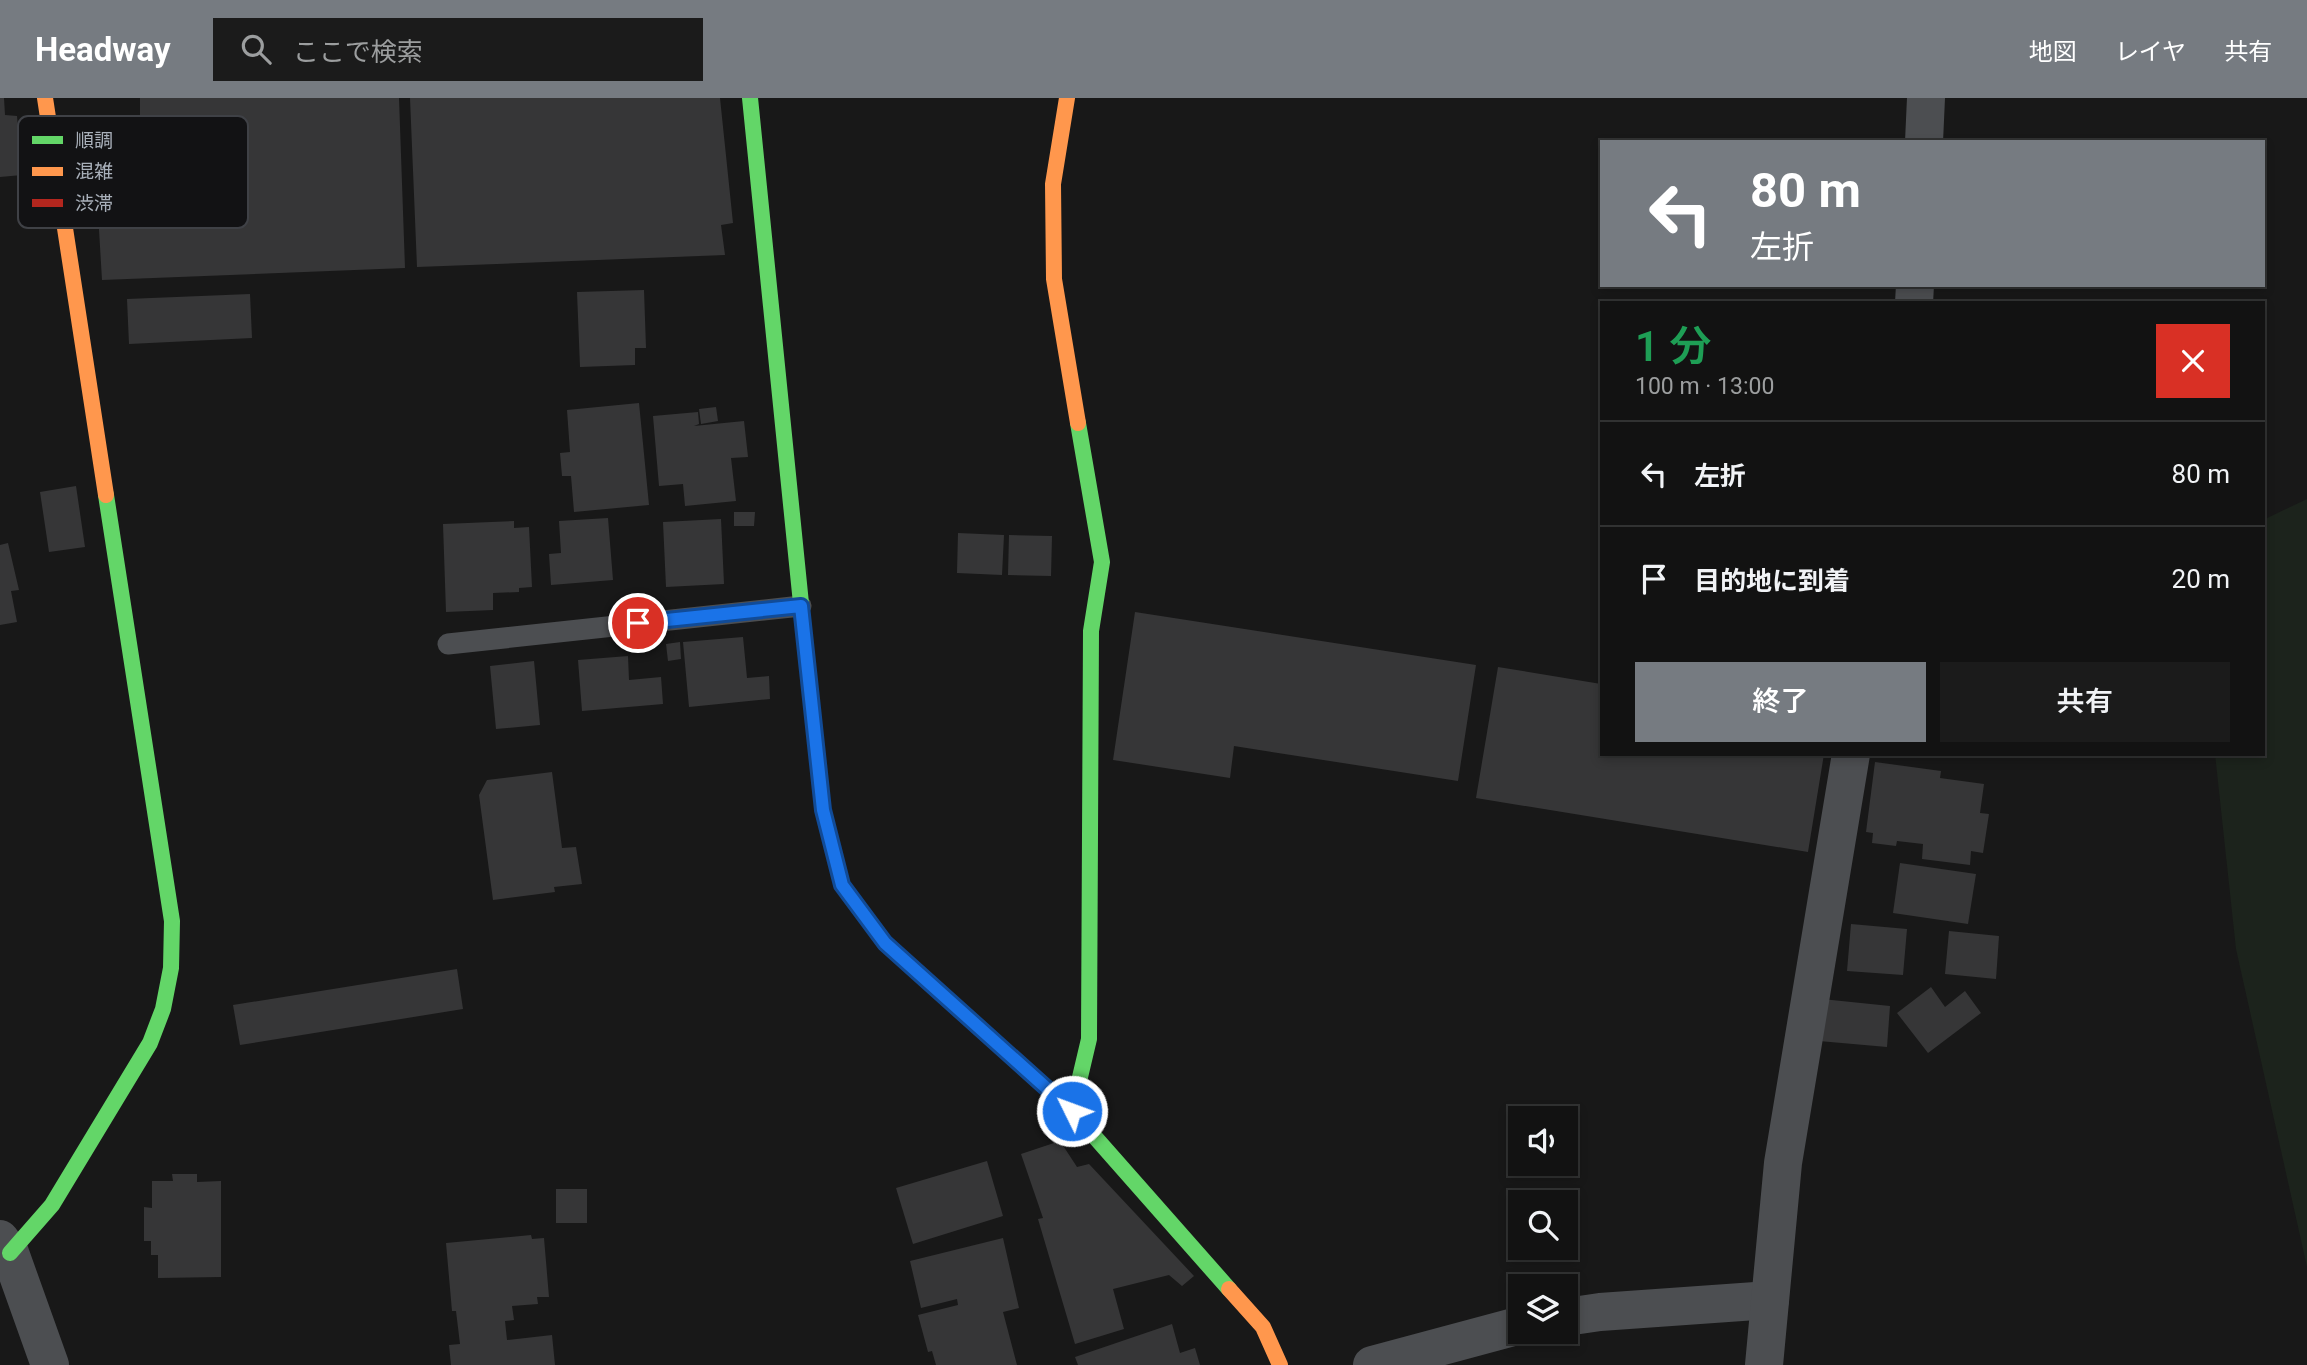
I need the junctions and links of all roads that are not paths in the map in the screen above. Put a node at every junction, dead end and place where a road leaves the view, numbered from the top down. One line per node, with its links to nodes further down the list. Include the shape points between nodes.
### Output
1 (45, 98): 5 (street)
2 (750, 98): 8 (street)
3 (1067, 98): 11 (street, via 1053,184 1054,279 1102,562 1091,631 1089,1039)
4 (1926, 98): 6 (street)
5 (48, 116)
6 (1924, 140)
7 (65, 228): 12 (street, via 172,921 171,968 150,1043 52,1205)
8 (801, 606): 9 (lane); 11 (street, via 823,810 842,885 885,943)
9 (448, 644)
10 (1851, 756): 13 (street, via 1783,1163)
11 (1072, 1111): 17 (street, via 1263,1327)
12 (5, 1246): 16 (street)
13 (1770, 1300): 14 (street); 19 (street)
14 (1578, 1315)
15 (1508, 1329): 18 (street)
16 (50, 1365)
17 (1280, 1365)
18 (1373, 1365)
19 (1764, 1365)

